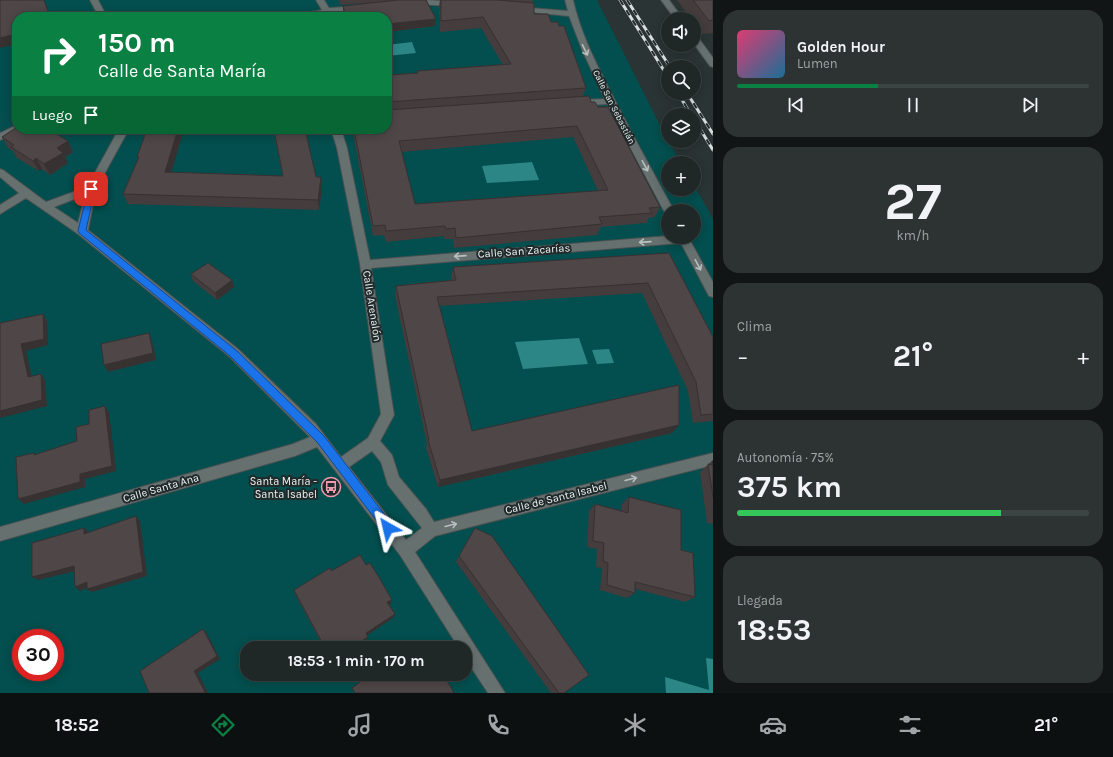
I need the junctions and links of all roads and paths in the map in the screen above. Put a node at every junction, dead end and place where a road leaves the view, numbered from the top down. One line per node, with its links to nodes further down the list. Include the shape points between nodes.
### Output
1 (94, 0): 10 (street)
2 (320, 0): 9 (street)
3 (569, 0): 13 (street, Calle San Sebastián)
4 (665, 0): 12 (street)
5 (406, 3): 6 (street, via 422,1)
6 (462, 5)
7 (367, 7): 9 (street)
8 (509, 9): 13 (street)
9 (327, 11): 11 (street)
10 (100, 12)
11 (322, 12)
12 (674, 12)
13 (572, 14): 16 (street, Calle San Sebastián, one-way to 16, via 582,45)
14 (701, 48): 15 (street)
15 (713, 64)
16 (610, 101): 17 (street); 25 (street, Calle San Sebastián, one-way to 25)
17 (570, 104)
18 (12, 131): 21 (street)
19 (121, 134): 23 (street)
20 (338, 134): 31 (street, Calle Arenalón)
21 (0, 138)
22 (0, 172): 24 (street)
23 (91, 189): 26 (street); 28 (street)
24 (26, 193): 26 (street); 27 (street)
25 (665, 204)
26 (46, 206): 28 (street)
27 (0, 210)
28 (82, 231): 33 (street, via 234,353)
29 (661, 240): 31 (street, Calle San Zacarías, one-way to 31)
30 (687, 244): 32 (street, one-way to 32)
31 (365, 264): 34 (street, Calle Arenalón, via 388,415)
32 (713, 293)
33 (320, 439): 36 (street); 38 (street, Calle Santa Ana, via 295,450)
34 (373, 442): 36 (street, Calle Arenalón); 37 (street, via 387,459 393,480)
35 (713, 459): 37 (street, Calle de Santa Isabel, one-way to 35)
36 (341, 465): 39 (street)
37 (431, 530): 39 (street, Calle de Santa Isabel)
38 (0, 534)
39 (405, 550): 40 (street)
40 (497, 693)

